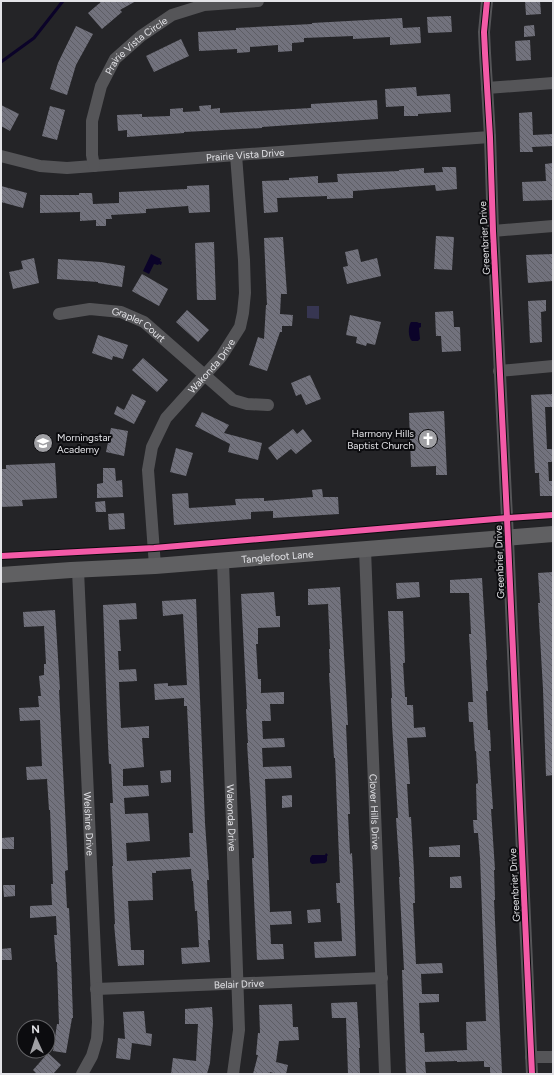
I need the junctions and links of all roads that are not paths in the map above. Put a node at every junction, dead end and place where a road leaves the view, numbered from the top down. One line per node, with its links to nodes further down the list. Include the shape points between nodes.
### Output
1 (258, 1): 8 (street, Prairie Vista Circle, via 204,5 172,15 141,36 115,59 101,86 92,121)
2 (487, 1): 4 (street, Greenbrier Drive, via 484,53)
3 (553, 83): 4 (street)
4 (487, 88): 5 (street, Greenbrier Drive)
5 (490, 137): 6 (street, Prairie Vista Drive); 10 (street, Greenbrier Drive)
6 (236, 155): 8 (street, Prairie Vista Drive); 14 (street, Wakonda Drive, via 244,260 244,313 240,327 221,357)
7 (1, 156): 8 (street, Prairie Vista Drive, via 40,166)
8 (94, 166)
9 (553, 226): 10 (street)
10 (493, 230): 13 (street, Greenbrier Drive)
11 (60, 314): 14 (street, Grapler Court, via 90,309 121,312 144,322)
12 (553, 366): 13 (street)
13 (500, 371): 17 (street, Greenbrier Drive)
14 (205, 375): 15 (street, Grapler Court, via 234,400 247,404); 20 (street, Wakonda Drive, via 166,418 152,447 148,470)
15 (268, 405)
16 (553, 534): 17 (main road, Tanglefoot Lane)
17 (508, 538): 18 (main road, Tanglefoot Lane); 27 (street, Greenbrier Drive)
18 (365, 549): 19 (main road, Tanglefoot Lane); 23 (street, Clover Hills Drive)
19 (223, 561): 20 (main road, Tanglefoot Lane); 24 (street, Wakonda Drive)
20 (155, 566): 21 (main road, Tanglefoot Lane)
21 (78, 570): 22 (main road, Tanglefoot Lane); 25 (street, Welshire Drive)
22 (1, 575)
23 (382, 978): 24 (street, Belair Drive); 30 (street, Clover Hills Drive)
24 (237, 984): 25 (street, Belair Drive); 29 (street, Wakonda Drive, via 239,1030)
25 (96, 989): 28 (street, Welshire Drive, via 97,1039 92,1056)
26 (553, 1057): 27 (street)
27 (531, 1058): 31 (street, Greenbrier Drive)
28 (82, 1074)
29 (233, 1074)
30 (385, 1074)
31 (532, 1074)

